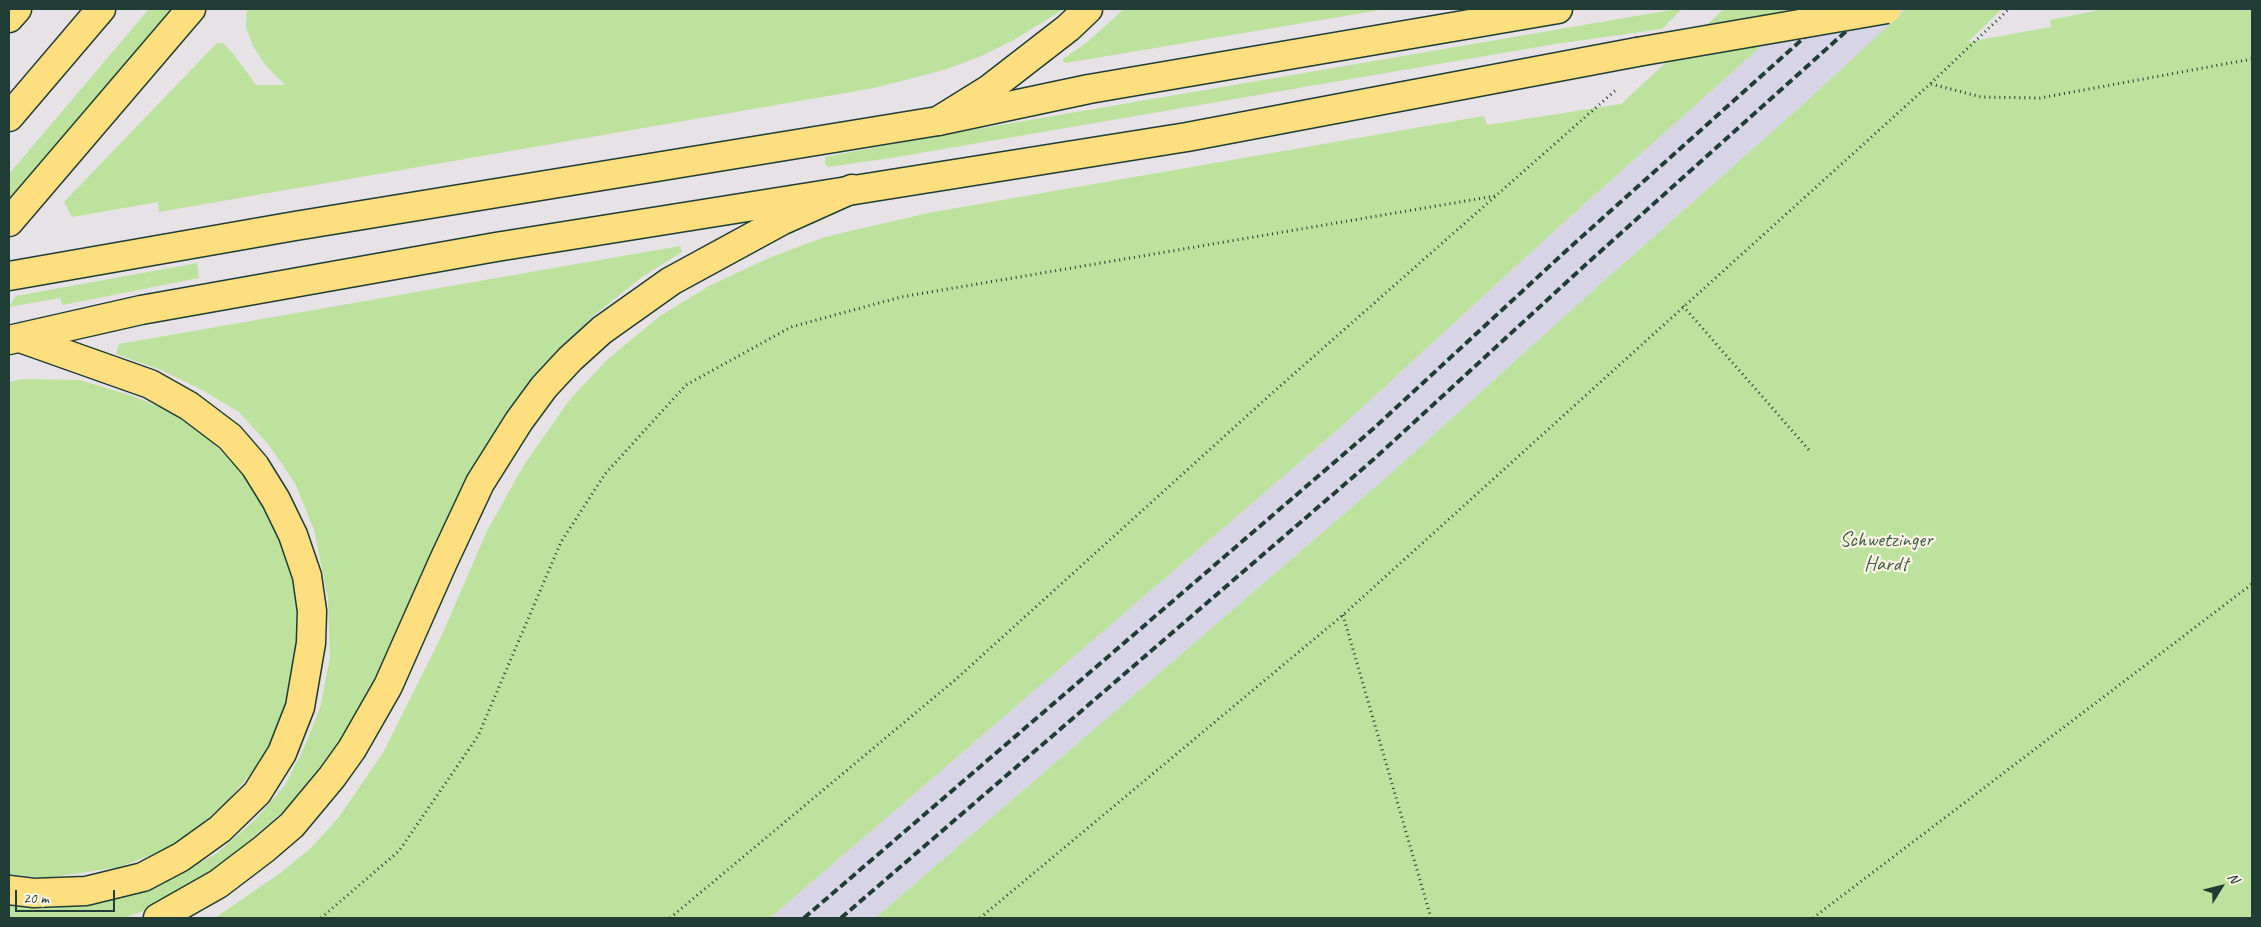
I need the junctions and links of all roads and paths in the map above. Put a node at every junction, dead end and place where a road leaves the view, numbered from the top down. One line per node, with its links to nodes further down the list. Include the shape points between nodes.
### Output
1 (17, 9): 8 (highway)
2 (101, 9): 12 (highway)
3 (192, 9): 16 (highway)
4 (1088, 9): 13 (highway, via 988,90)
5 (1558, 9): 13 (highway, via 1089,89)
6 (1888, 9): 14 (highway, bridge, via 1637,52 1187,137)
7 (2009, 9): 10 (path)
8 (9, 18)
9 (2252, 59): 10 (path, via 2040,98 1981,97)
10 (1930, 84): 18 (path)
11 (1620, 86): 15 (path)
12 (9, 117)
13 (938, 121): 17 (highway, via 314,222)
14 (852, 189): 19 (highway, via 496,247 141,310); 24 (highway, via 783,220 671,281 602,330 570,359 519,421 480,483 388,686 352,750 332,778 292,825 264,849 218,884)
15 (1495, 196): 25 (path, via 901,297 790,327 686,385 605,474 561,542 478,736 399,851); 26 (path, via 955,680)
16 (9, 222)
17 (20, 274)
18 (1683, 306): 20 (path); 22 (path)
19 (14, 339): 23 (highway, via 150,384 189,406 230,437 266,483 293,535 307,576 312,612 311,643 300,707 282,753 257,793 220,829 181,857 143,877 86,890 34,893)
20 (1809, 450)
21 (2252, 584): 29 (path)
22 (1343, 615): 27 (path); 28 (path)
23 (9, 890)
24 (158, 918)
25 (320, 918)
26 (670, 918)
27 (980, 918)
28 (1431, 918)
29 (1813, 918)

